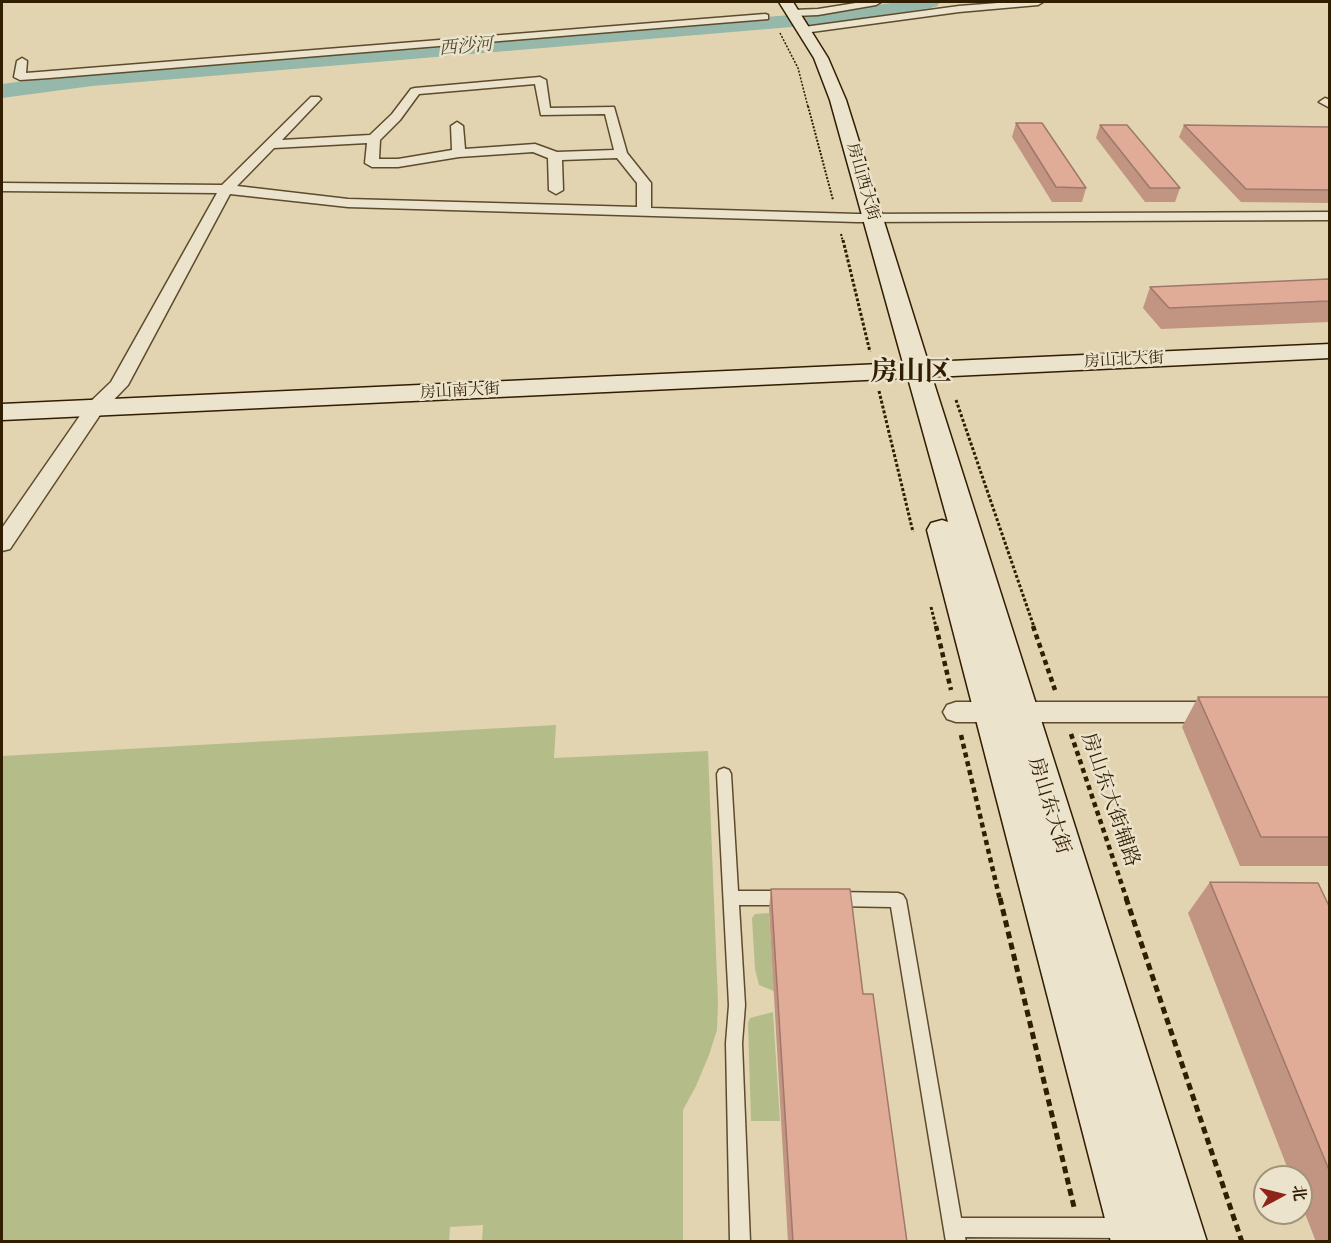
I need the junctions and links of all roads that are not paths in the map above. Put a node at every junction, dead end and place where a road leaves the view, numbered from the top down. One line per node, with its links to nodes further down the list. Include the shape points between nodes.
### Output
1 (774, 2): 5 (main road, 房山西大街)
2 (876, 2): 5 (street)
3 (1038, 2): 5 (street)
4 (765, 16): 6 (street, via 15,78)
5 (793, 18): 19 (main road, 房山西大街)
6 (22, 61)
7 (315, 99): 10 (street)
8 (457, 126): 11 (street)
9 (374, 139): 10 (street); 11 (street, via 372,163); 12 (street, via 416,91 540,80 545,112 610,110)
10 (271, 144): 15 (street)
11 (459, 153): 13 (street, via 535,148)
12 (621, 154): 13 (street); 17 (street, via 644,183)
13 (555, 156): 16 (street)
14 (2, 188): 15 (street)
15 (226, 189): 17 (street, via 348,203); 22 (street, via 119,385)
16 (556, 190)
17 (644, 212): 19 (street)
18 (1329, 216): 19 (street)
19 (865, 218): 21 (main road, 房山西大街)
20 (1329, 351): 21 (main road, 房山北大街)
21 (909, 371): 22 (main road, 房山南大街); 25 (main road, 房山东大街)
22 (95, 408): 23 (main road, 房山南大街); 24 (street)
23 (2, 412)
24 (2, 544)
25 (989, 711): 26 (street); 30 (main road, 房山东大街); 31 (main road, 房山东大街)
26 (1248, 712)
27 (724, 774): 28 (lane)
28 (731, 898): 29 (lane, via 898,900); 32 (lane, via 737,1005 734,1043)
29 (954, 1234): 31 (lane, via 1079,1228)
30 (1179, 1234): 31 (lane)
31 (1137, 1235)
32 (740, 1242)

